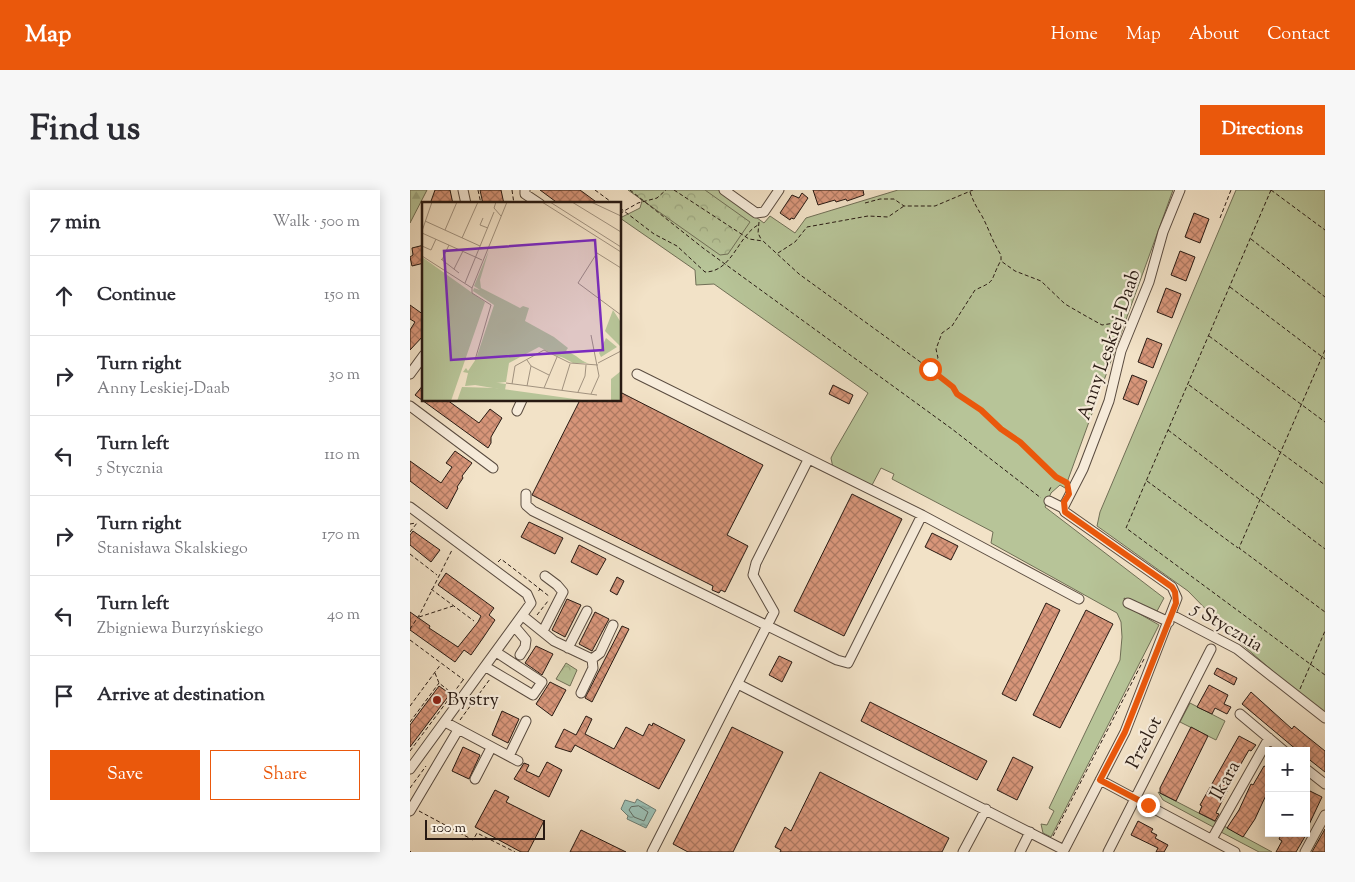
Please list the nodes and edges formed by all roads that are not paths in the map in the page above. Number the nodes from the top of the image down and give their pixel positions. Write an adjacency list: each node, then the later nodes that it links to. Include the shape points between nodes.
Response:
1 (525, 190): 5 (street, via 525,194)
2 (724, 190): 3 (street, via 756,213 764,212)
3 (779, 190)
4 (1180, 190): 17 (street, Anny Leskiej-Daab, via 1163,232 1149,282 1121,351 1109,402 1083,469)
5 (537, 202)
6 (422, 358): 7 (street)
7 (410, 374)
8 (637, 374): 12 (street)
9 (522, 401): 11 (street)
10 (410, 406): 13 (street)
11 (517, 411)
12 (808, 460): 18 (street); 26 (street, via 754,569 757,587 774,612)
13 (493, 468)
14 (526, 494): 26 (street, via 526,505 533,511)
15 (1046, 500): 17 (street, 5 Stycznia)
16 (410, 507): 23 (street, via 527,594 531,604)
17 (1063, 508): 24 (street, 5 Stycznia, via 1172,587 1177,598)
18 (922, 514): 20 (street); 26 (street, via 848,663)
19 (545, 576): 28 (street, via 563,592)
20 (1079, 599)
21 (1128, 603): 24 (street)
22 (587, 611): 29 (street)
23 (523, 616): 27 (street); 28 (street)
24 (1170, 619): 38 (street, 5 Stycznia, via 1237,649); 50 (street, via 1125,732)
25 (614, 625): 33 (street, via 600,652)
26 (767, 626): 35 (street)
27 (515, 627): 31 (street); 32 (street, via 526,640)
28 (543, 631): 29 (street)
29 (568, 648): 33 (street)
30 (1211, 649): 52 (street, Przelot)
31 (496, 652): 34 (street); 34 (street, via 542,682 533,695)
32 (520, 654)
33 (592, 659): 36 (street, via 594,668)
34 (486, 667): 40 (street)
35 (738, 684): 53 (street); 59 (street)
36 (581, 693)
37 (1240, 714): 42 (street)
38 (1325, 718)
39 (526, 721): 45 (street)
40 (445, 722): 41 (street); 47 (street)
41 (458, 727): 44 (street); 54 (street)
42 (1269, 738): 43 (street); 57 (street, Ikara)
43 (1279, 747)
44 (491, 748): 45 (street); 49 (street)
45 (509, 756): 46 (street)
46 (518, 761)
47 (410, 769)
48 (1310, 772): 51 (street)
49 (475, 779)
50 (1100, 780): 52 (street); 58 (street)
51 (1325, 784)
52 (1135, 798): 57 (street); 62 (street, Przelot)
53 (986, 809): 56 (street); 60 (street)
54 (411, 810)
55 (1325, 815): 64 (street)
56 (1030, 832): 58 (street); 61 (street)
57 (1212, 840): 63 (street)
58 (1064, 851)
59 (652, 852)
60 (963, 852)
61 (1020, 852)
62 (1108, 852)
63 (1235, 852)
64 (1305, 852)

